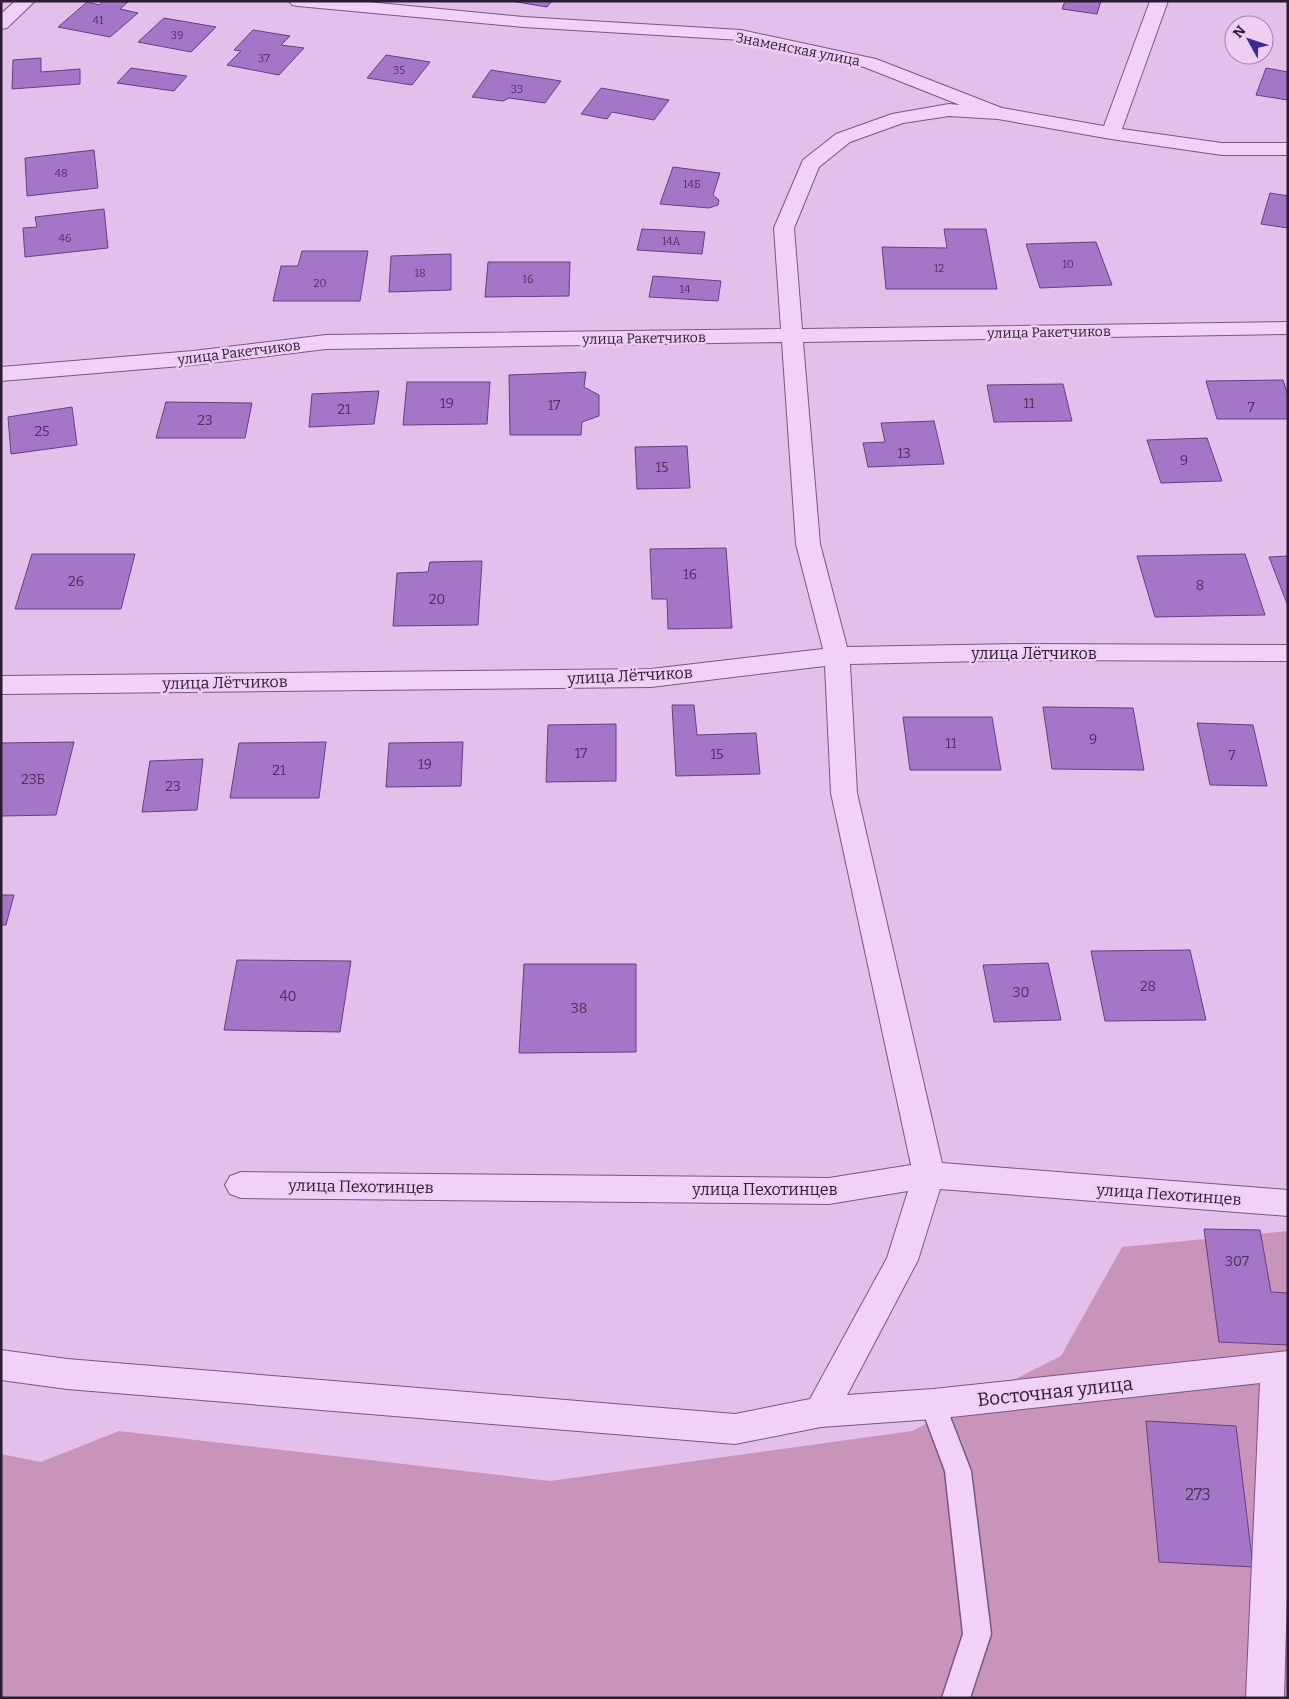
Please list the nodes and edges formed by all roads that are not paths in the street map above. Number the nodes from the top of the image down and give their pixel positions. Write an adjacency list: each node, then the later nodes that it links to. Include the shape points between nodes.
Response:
1 (26, 1): 4 (street)
2 (298, 1): 5 (street, Знаменская улица, via 523,22 741,35 870,63)
3 (1159, 1): 6 (street)
4 (1, 24)
5 (998, 113): 6 (street, Знаменская улица); 9 (street, via 949,110 899,118 843,138 810,164 784,228)
6 (1111, 133): 7 (street, Знаменская улица, via 1222,149)
7 (1288, 149)
8 (1288, 328): 9 (street, улица Ракетчиков)
9 (792, 336): 10 (street, улица Ракетчиков, via 326,342 193,358); 12 (street, via 808,544)
10 (1, 374)
11 (1288, 653): 12 (street, улица Лётчиков, via 1024,652)
12 (837, 656): 13 (street, улица Лётчиков, via 651,678); 14 (street, via 844,794)
13 (1, 685)
14 (929, 1175): 15 (street, улица Пехотинцев, via 829,1191); 16 (street, улица Пехотинцев); 20 (street, via 902,1260)
15 (241, 1185)
16 (1288, 1203)
17 (1, 1365): 20 (street, Восточная улица, via 67,1374 735,1429)
18 (1283, 1366): 19 (street, Восточная улица); 22 (street)
19 (933, 1404): 20 (street, Восточная улица); 21 (lane, via 958,1471 977,1634)
20 (821, 1412)
21 (956, 1698)
22 (1265, 1698)

